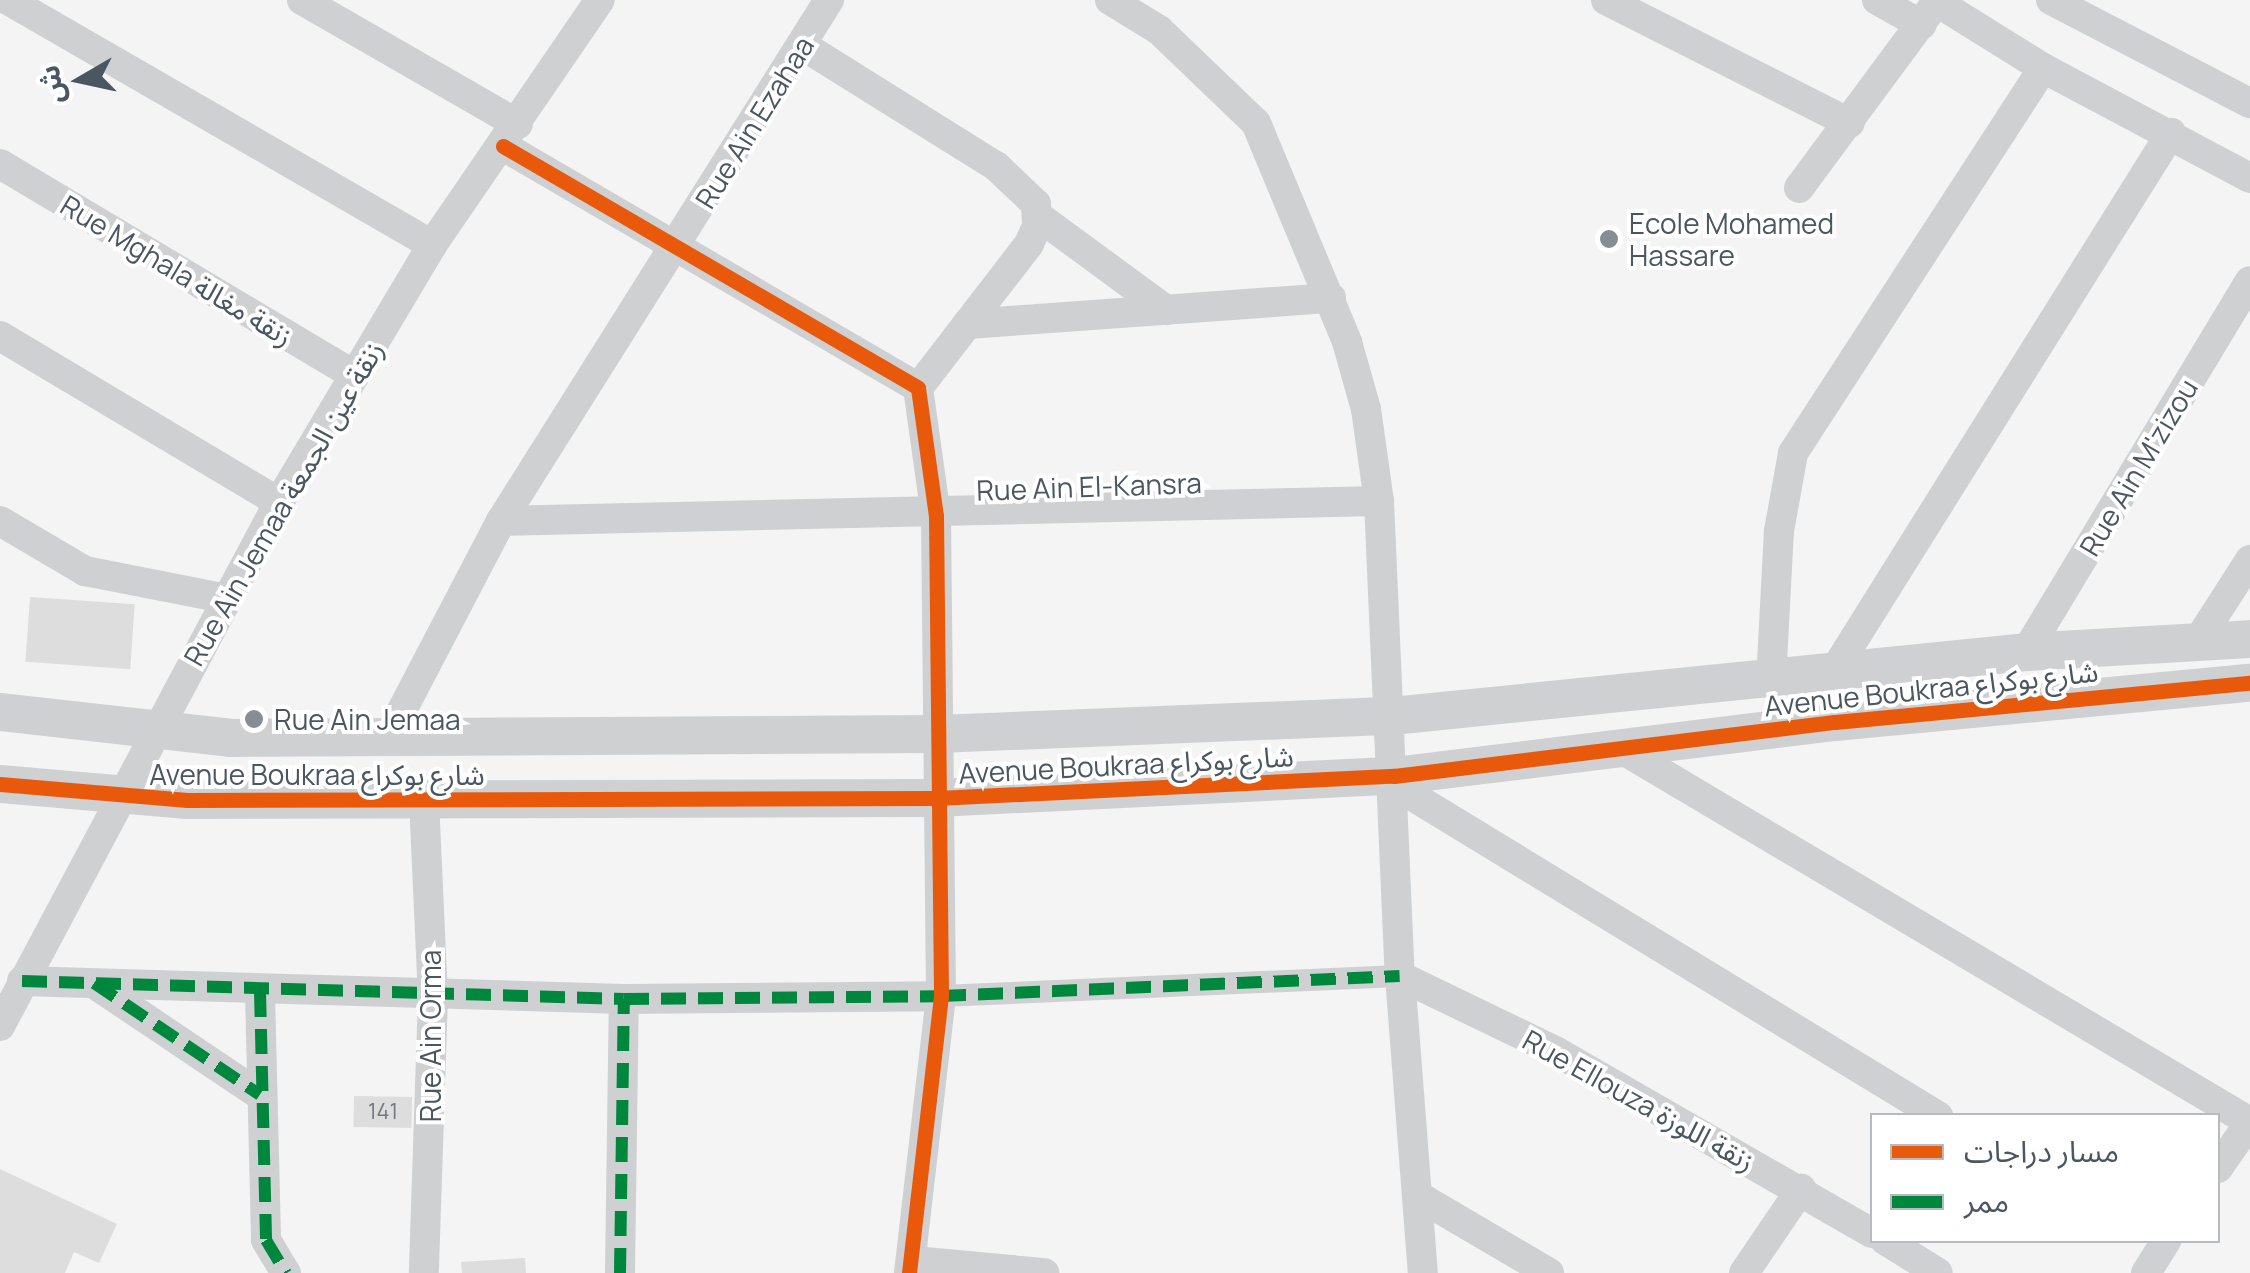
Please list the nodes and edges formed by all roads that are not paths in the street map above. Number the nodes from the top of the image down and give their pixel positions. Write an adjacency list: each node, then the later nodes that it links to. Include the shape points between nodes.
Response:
1 (8, 0): 21 (street)
2 (302, 0): 15 (street)
3 (600, 0): 15 (street, Rue Ain Jemaa زنقة عين الجمعة)
4 (829, 0): 10 (street, Rue Ain Ezahaa)
5 (1110, 0): 23 (street, via 1158,30 1256,123)
6 (1877, 0): 9 (street)
7 (2051, 0): 12 (street)
8 (1617, 3): 13 (street)
9 (1932, 9): 11 (street); 13 (street)
10 (802, 45): 19 (street, via 996,166 1031,196); 20 (street, Rue Ain Ezahaa)
11 (2044, 68): 14 (street); 40 (street, via 1793,453 1778,531)
12 (2250, 103)
13 (1850, 123): 18 (street)
14 (2170, 133): 17 (street); 39 (street)
15 (511, 135): 20 (street); 21 (street, Rue Ain Jemaa زنقة عين الجمعة)
16 (0, 164): 27 (street, Rue Mghala زنقة مغالة)
17 (2250, 178)
18 (1800, 188)
19 (1038, 216): 24 (street); 25 (street, via 1029,244)
20 (679, 244): 28 (street); 32 (street, Rue Ain Ezahaa)
21 (432, 245): 27 (street, Rue Ain Jemaa زنقة عين الجمعة)
22 (2250, 282): 38 (street, Rue Ain M'zizou)
23 (1330, 298): 24 (street); 29 (street, via 1366,410)
24 (1166, 310): 25 (street)
25 (967, 324): 28 (street)
26 (0, 336): 30 (street)
27 (355, 376): 30 (street, Rue Ain Jemaa زنقة عين الجمعة)
28 (918, 388): 31 (street)
29 (1379, 501): 31 (street, Rue Ain El-Kansra); 43 (street)
30 (278, 502): 35 (street, Rue Ain Jemaa زنقة عين الجمعة)
31 (936, 516): 32 (street, Rue Ain El-Kansra); 45 (street)
32 (501, 520): 46 (street, Rue Ain Ezahaa)
33 (0, 521): 35 (street, via 86,571)
34 (2250, 560): 37 (street)
35 (223, 598): 44 (street, Rue Ain Jemaa زنقة عين الجمعة)
36 (2250, 639): 37 (street, Avenue Boukraa شارع بوكراع)
37 (2196, 644): 38 (street, Avenue Boukraa شارع بوكراع)
38 (2026, 652): 39 (street, Avenue Boukraa شارع بوكراع)
39 (1831, 676): 40 (street, Avenue Boukraa شارع بوكراع)
40 (1771, 682): 43 (street, Avenue Boukraa شارع بوكراع)
41 (2250, 683): 47 (street, Avenue Boukraa شارع بوكراع)
42 (0, 712): 44 (street, Avenue Boukraa شارع بوكراع)
43 (1392, 716): 45 (street, Avenue Boukraa شارع بوكراع); 48 (street)
44 (153, 734): 46 (street, Avenue Boukraa شارع بوكراع); 50 (street, Rue Ain Jemaa زنقة عين الجمعة)
45 (938, 734): 46 (street, Avenue Boukraa شارع بوكراع); 51 (street)
46 (386, 739)
47 (1618, 747): 48 (street, Avenue Boukraa شارع بوكراع); 63 (street)
48 (1395, 781): 51 (street, Avenue Boukraa شارع بوكراع); 53 (street); 62 (street)
49 (0, 784): 50 (street, Avenue Boukraa شارع بوكراع)
50 (121, 798): 52 (street, Avenue Boukraa شارع بوكراع); 54 (street, Rue Ain Jemaa زنقة عين الجمعة)
51 (936, 798): 52 (street, Avenue Boukraa شارع بوكراع); 58 (street)
52 (424, 800): 57 (street, Rue Ain Orma)
53 (1400, 976): 58 (street); 65 (street, Rue Ellouza زنقة اللوزة, via 1557,1052); 66 (street)
54 (22, 981): 55 (street); 60 (street, Rue Ain Jemaa زنقة عين الجمعة)
55 (94, 982): 56 (street); 61 (street)
56 (260, 992): 57 (street); 61 (street)
57 (432, 996): 59 (street); 71 (street, Rue Ain Orma)
58 (942, 996): 59 (street); 69 (street)
59 (624, 999): 72 (street)
60 (0, 1026)
61 (260, 1095): 70 (street, via 266,1240)
62 (1933, 1113)
63 (2250, 1122): 64 (street)
64 (2220, 1165)
65 (1801, 1189): 67 (street, Rue Ellouza زنقة اللوزة); 76 (street)
66 (1418, 1196): 74 (street); 75 (street)
67 (1870, 1231)
68 (1891, 1243): 77 (street)
69 (911, 1267): 73 (street)
70 (286, 1273)
71 (424, 1273)
72 (620, 1273)
73 (1044, 1273)
74 (1424, 1273)
75 (1549, 1273)
76 (1744, 1273)
77 (1938, 1273)

